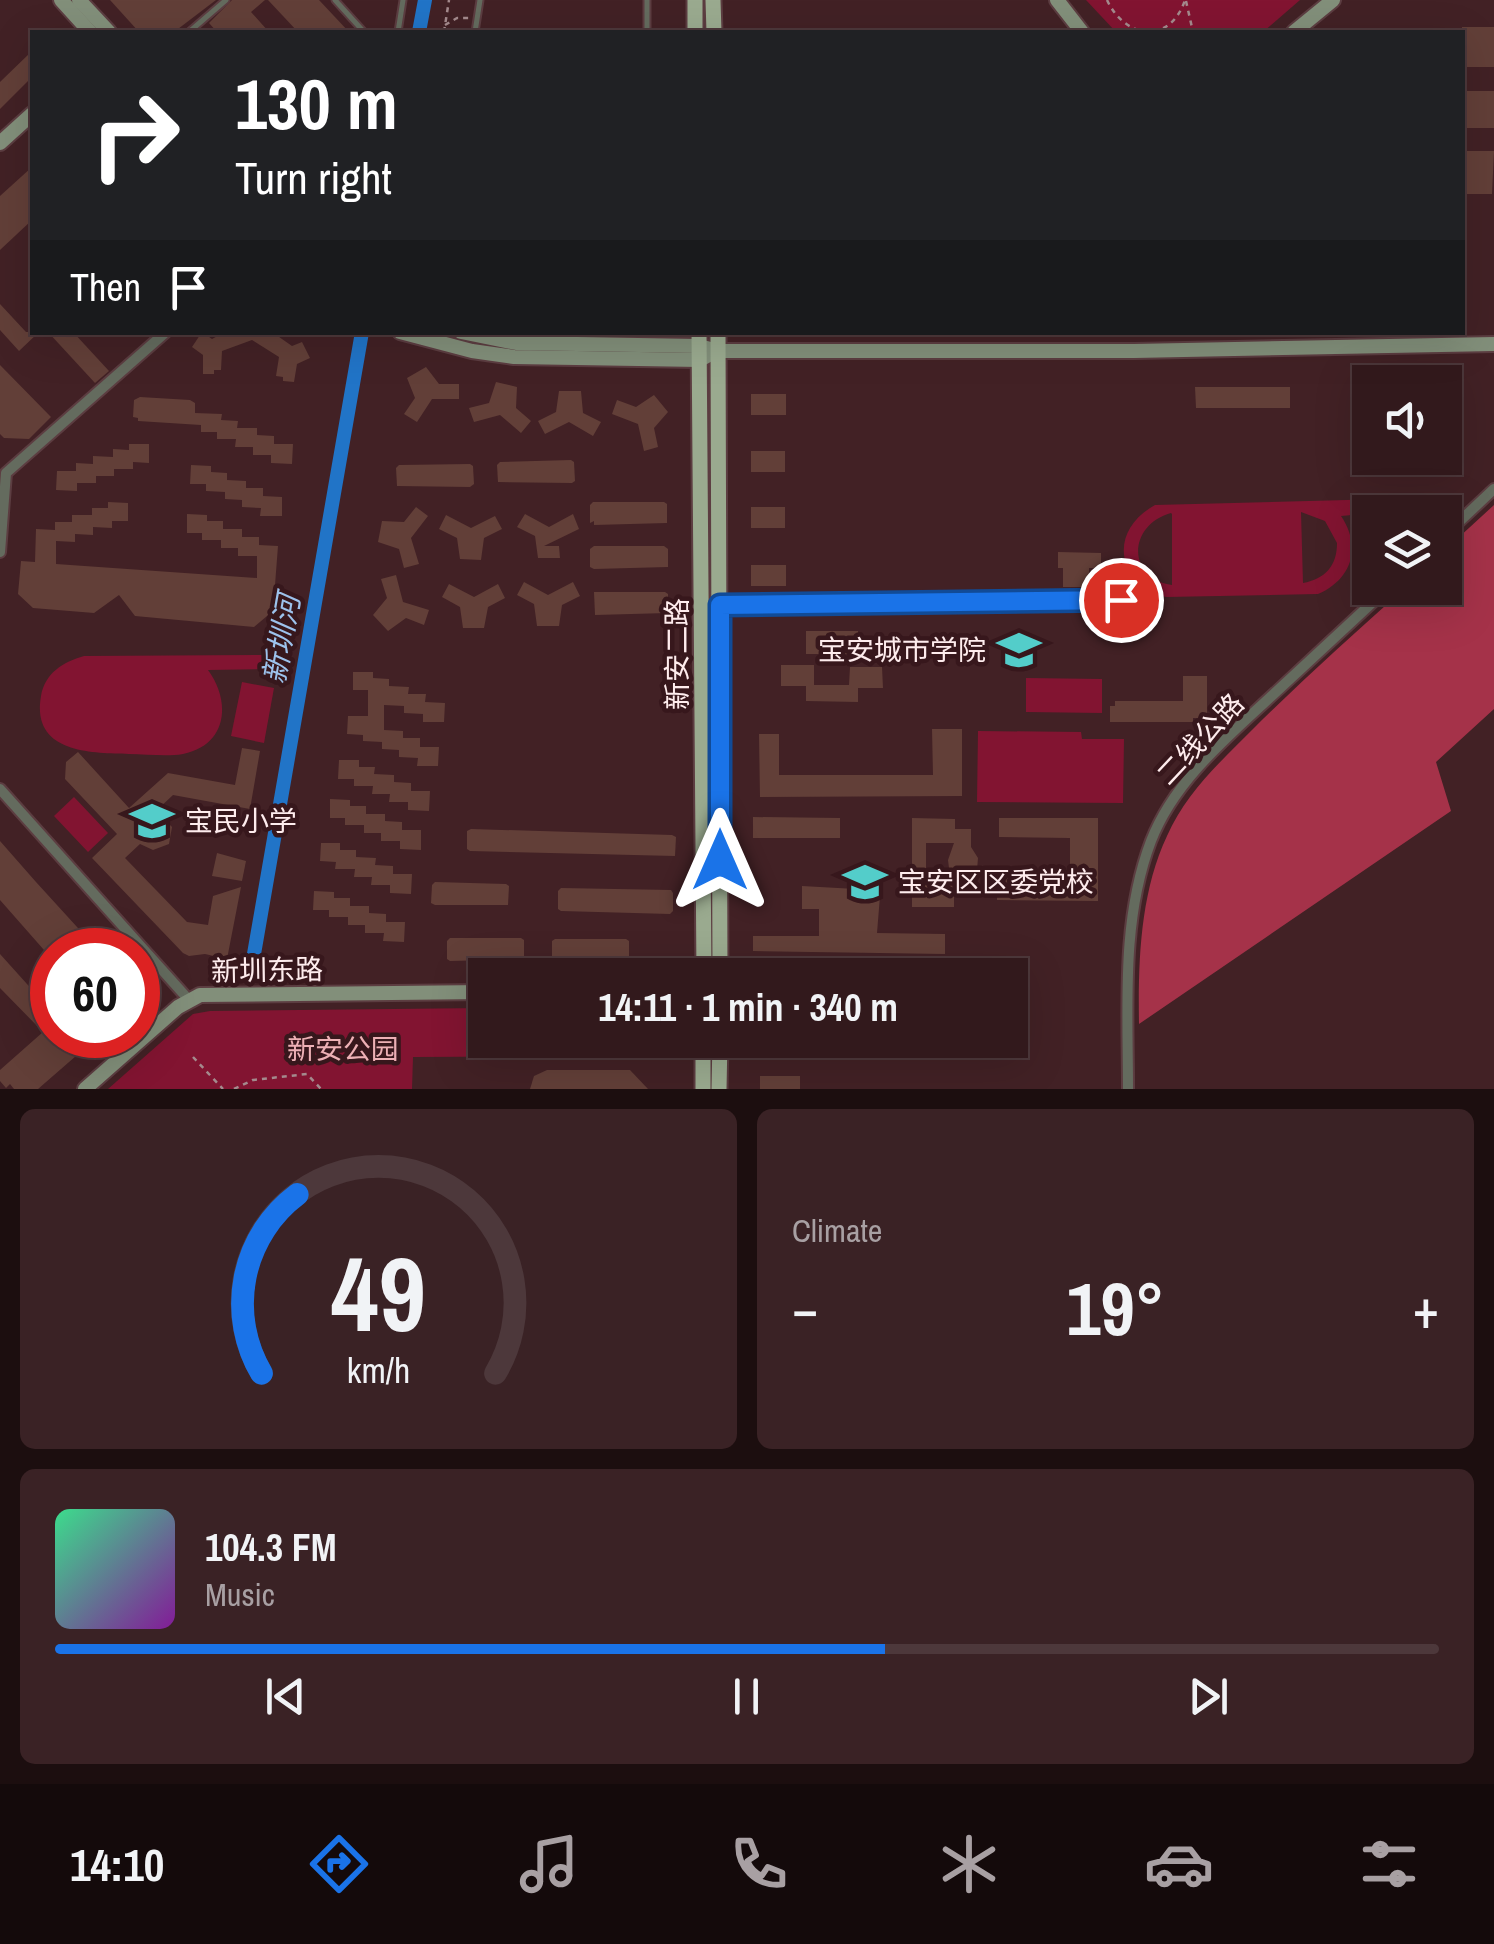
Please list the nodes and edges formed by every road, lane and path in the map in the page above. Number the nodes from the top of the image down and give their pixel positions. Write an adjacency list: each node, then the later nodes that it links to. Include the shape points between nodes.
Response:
1 (61, 0): 17 (main road)
2 (80, 0): 18 (main road)
3 (226, 0): 19 (lane)
4 (335, 0): 20 (lane)
5 (403, 0): 21 (lane)
6 (449, 0): 16 (path)
7 (480, 0): 15 (lane)
8 (648, 0): 24 (lane)
9 (695, 0): 25 (main road)
10 (713, 0): 26 (main road)
11 (1057, 0): 27 (main road)
12 (1106, 0): 28 (path, via 1115,16)
13 (1185, 0): 29 (path, via 1180,16); 30 (path)
14 (1334, 0): 31 (main road)
15 (477, 18): 16 (path); 23 (lane)
16 (445, 26): 22 (path)
17 (88, 30)
18 (106, 30)
19 (191, 30)
20 (362, 30)
21 (398, 30)
22 (444, 30)
23 (475, 30)
24 (647, 30)
25 (696, 30)
26 (714, 30)
27 (1080, 30)
28 (1141, 30)
29 (1158, 30)
30 (1192, 30)
31 (1296, 30)
32 (30, 116): 33 (main road)
33 (0, 143)
34 (162, 335): 43 (street)
35 (411, 335): 40 (main road, via 514,357)
36 (476, 335): 40 (main road, via 516,343)
37 (718, 335): 42 (main road, 新安二路)
38 (1195, 335): 41 (main road)
39 (1494, 344): 41 (main road)
40 (699, 346): 42 (main road); 51 (main road, 新安二路)
41 (1195, 350): 42 (main road)
42 (718, 351): 48 (main road, 新安二路)
43 (3, 470): 46 (street)
44 (1494, 489): 45 (street)
45 (1462, 519)
46 (0, 552)
47 (1121, 600): 48 (lane)
48 (720, 605): 52 (main road, 新安二路)
49 (1370, 605): 64 (street, 二线公路, via 1210,755 1160,822 1130,934)
50 (0, 789): 54 (street)
51 (704, 958)
52 (720, 958)
53 (468, 992): 54 (main road, 新圳东路, via 216,994)
54 (188, 1000): 58 (main road, 新圳东路)
55 (193, 1057): 59 (path)
56 (704, 1058): 62 (main road)
57 (720, 1058): 63 (main road)
58 (84, 1089)
59 (223, 1089)
60 (234, 1089): 61 (path, via 307,1074)
61 (321, 1089)
62 (703, 1089)
63 (719, 1089)
64 (1128, 1089)

